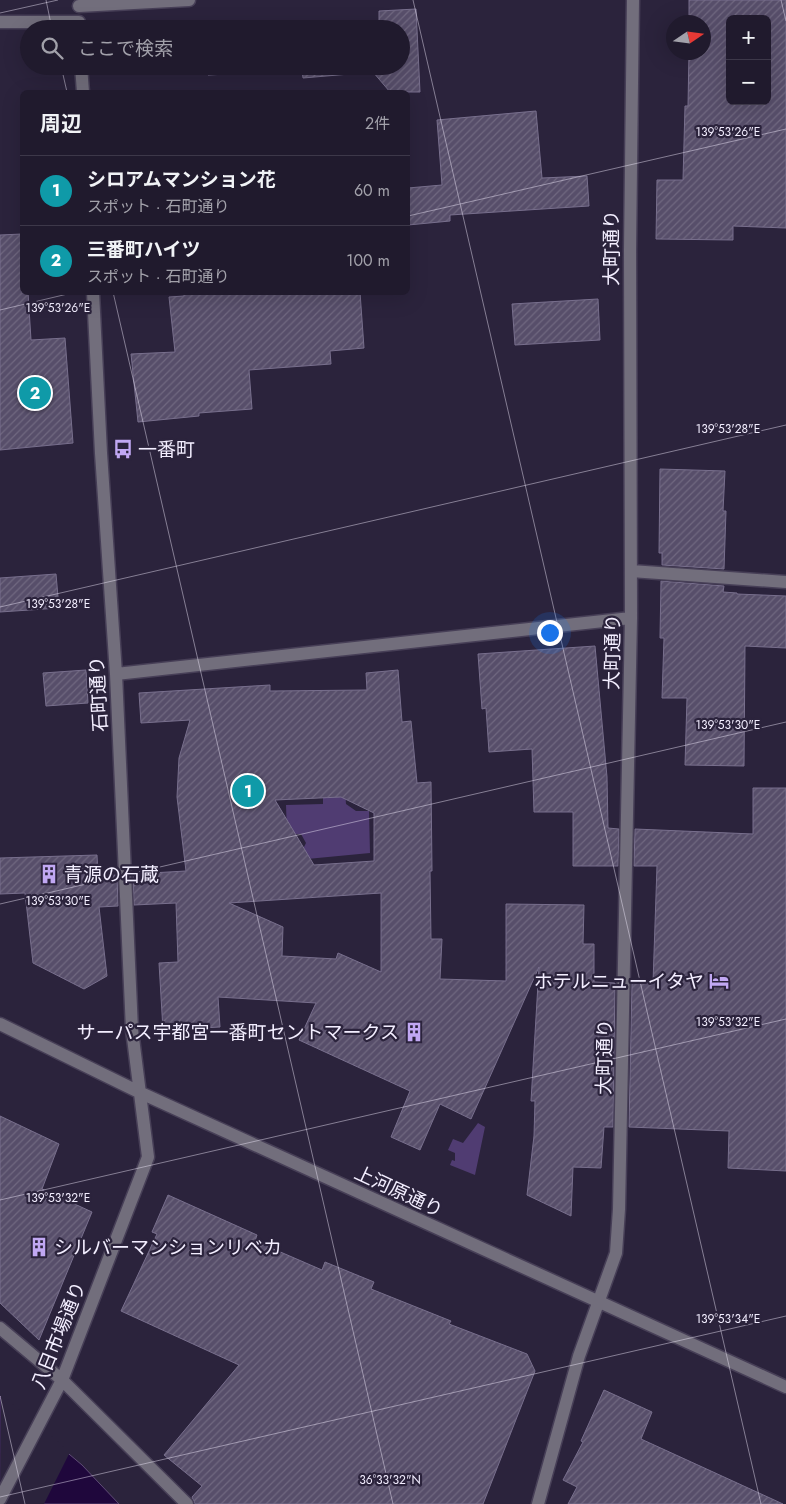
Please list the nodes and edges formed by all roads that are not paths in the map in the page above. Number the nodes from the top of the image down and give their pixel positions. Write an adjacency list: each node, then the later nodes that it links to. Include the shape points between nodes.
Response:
1 (189, 0): 3 (street)
2 (632, 0): 10 (street, 大町通り)
3 (79, 3): 4 (street)
4 (79, 20)
5 (0, 22): 6 (street)
6 (20, 23)
7 (82, 75): 8 (street)
8 (83, 90)
9 (93, 295): 13 (street, 石町通り)
10 (631, 571): 11 (street); 12 (street, 大町通り)
11 (786, 582)
12 (631, 618): 13 (street); 16 (street, 大町通り, via 620,1210 616,1253)
13 (116, 674): 15 (street, 石町通り, via 132,1030)
14 (0, 1024): 15 (street, 上河原通り)
15 (141, 1093): 16 (street, 上河原通り); 18 (street, 八日市場通り, via 148,1157)
16 (598, 1302): 19 (street, 上河原通り); 22 (street, 大町通り, via 579,1356)
17 (0, 1328): 18 (street)
18 (59, 1385): 20 (street, 八日市場通り); 21 (street)
19 (786, 1386)
20 (0, 1499)
21 (187, 1504)
22 (538, 1504)

